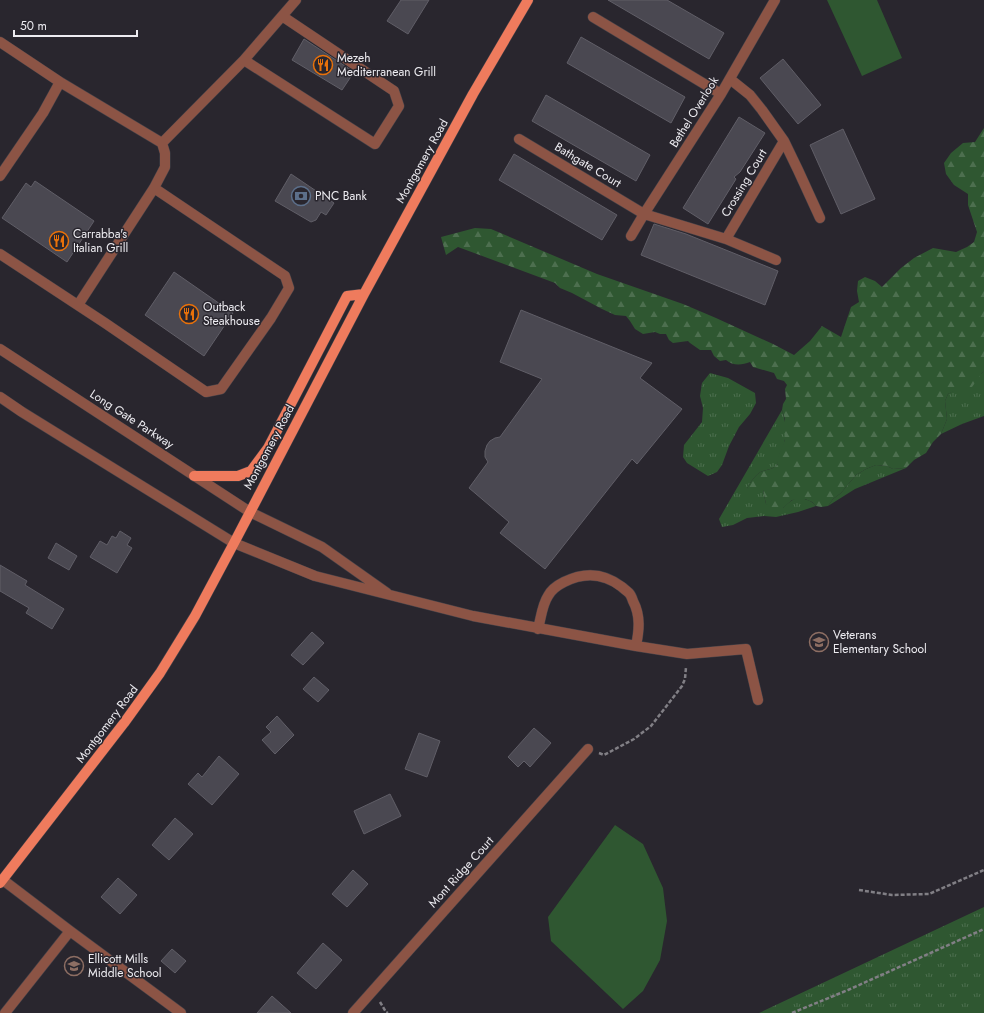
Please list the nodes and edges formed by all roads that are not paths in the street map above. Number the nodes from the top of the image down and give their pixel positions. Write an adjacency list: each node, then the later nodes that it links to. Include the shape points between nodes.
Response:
1 (296, 0): 4 (street)
2 (528, 0): 22 (main road, Montgomery Road, via 473,94)
3 (775, 0): 8 (street, Bethel Overlook)
4 (282, 16): 7 (street); 7 (street, via 394,91 399,106 374,144)
5 (593, 17): 10 (street)
6 (0, 42): 9 (street)
7 (244, 60): 13 (street)
8 (730, 79): 10 (street, Bethel Overlook); 12 (street, Crossing Court, via 750,96)
9 (60, 82): 13 (street); 14 (street, via 43,113)
10 (721, 94): 16 (street, Bethel Overlook)
11 (519, 139): 16 (street, Bathgate Court)
12 (784, 142): 17 (street, Crossing Court); 19 (street, Crossing Court)
13 (162, 143): 15 (street, via 165,167)
14 (0, 176)
15 (154, 188): 23 (street); 23 (street, via 285,276 289,288 271,318 221,389 206,392)
16 (644, 214): 18 (street, Bethel Overlook); 19 (street)
17 (820, 218)
18 (631, 236)
19 (726, 239): 21 (street)
20 (0, 254): 23 (street)
21 (776, 260)
22 (364, 294): 26 (main road, via 347,296 268,448 251,470 238,476); 27 (main road, Montgomery Road)
23 (78, 306)
24 (0, 349): 26 (street, Long Gate Parkway)
25 (0, 397): 28 (street)
26 (194, 476): 27 (street, Long Gate Parkway)
27 (250, 512): 28 (main road, Montgomery Road); 29 (street, Long Gate Parkway, via 322,547)
28 (234, 543): 29 (street, via 315,576); 34 (main road, Montgomery Road, via 195,616 160,673)
29 (392, 596): 30 (street)
30 (538, 629): 31 (street); 31 (street, via 546,599 558,585 587,575 602,577 630,594 636,606 639,629)
31 (636, 646): 32 (street, via 687,654 746,650)
32 (758, 700)
33 (588, 749): 38 (street, Mont Ridge Court)
34 (1, 881): 35 (street)
35 (70, 931): 36 (street); 37 (street)
36 (5, 1013)
37 (181, 1013)
38 (353, 1013)

